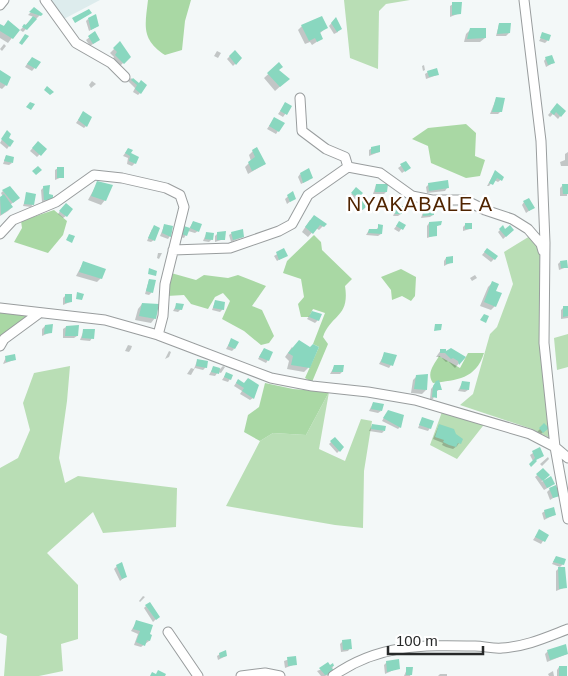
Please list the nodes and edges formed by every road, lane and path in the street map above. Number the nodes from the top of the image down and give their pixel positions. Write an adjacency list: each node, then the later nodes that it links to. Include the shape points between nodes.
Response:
1 (4, 0): 4 (street)
2 (45, 0): 5 (street, via 76,43 111,63)
3 (524, 0): 10 (street, via 541,141)
4 (0, 5)
5 (125, 77)
6 (300, 98): 7 (street, via 303,132 326,149 345,157)
7 (348, 167): 9 (street, via 308,195 292,224 279,231 230,248); 10 (street, via 380,173 412,196 465,200 512,219 528,229 541,244)
8 (0, 234): 9 (street, via 13,220 56,202 91,176 122,178 166,188 180,195 184,207)
9 (174, 250): 13 (street, via 164,284 163,316)
10 (545, 260): 15 (street, via 544,343)
11 (0, 308): 12 (street)
12 (38, 314): 13 (street, via 76,315); 14 (street, via 4,339)
13 (158, 335): 15 (street, via 271,378 415,400 530,434)
14 (0, 346)
15 (555, 447): 16 (street); 17 (street)
16 (568, 458)
17 (568, 519)
18 (568, 629): 23 (street, via 526,644 501,648 407,646 352,662)
19 (168, 632): 20 (street)
20 (198, 676)
21 (241, 676): 22 (street, via 264,673)
22 (280, 676)
23 (333, 676)

